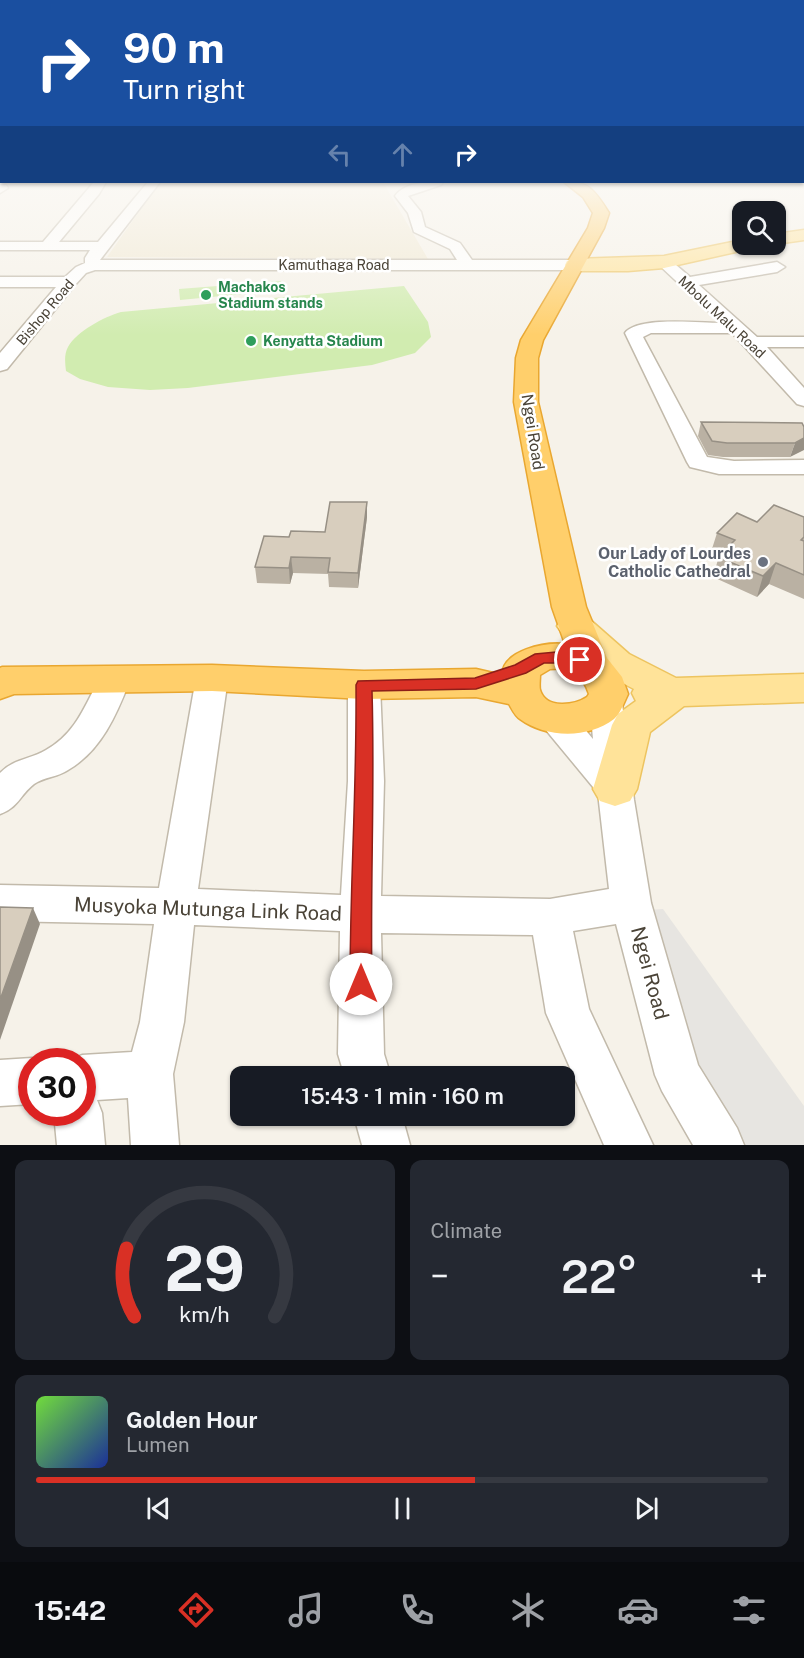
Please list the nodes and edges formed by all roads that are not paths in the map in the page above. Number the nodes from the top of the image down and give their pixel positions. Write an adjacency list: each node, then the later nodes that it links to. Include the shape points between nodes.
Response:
1 (62, 228): 7 (street)
2 (115, 228): 9 (street)
3 (419, 228): 13 (street, via 454,246)
4 (596, 228): 14 (highway, Ngei Road)
5 (804, 235): 6 (main road)
6 (786, 238)
7 (48, 245): 8 (street); 9 (street)
8 (0, 246)
9 (100, 246): 12 (street, via 92,258)
10 (732, 248): 11 (main road)
11 (664, 262): 14 (main road); 18 (street, Mbolu Malu Road)
12 (93, 265): 13 (street, Kamuthaga Road); 17 (street, Bishop Road)
13 (467, 265): 14 (street, Kamuthaga Road)
14 (574, 265): 24 (highway, Ngei Road, via 532,340 526,379 526,402)
15 (777, 267): 18 (street)
16 (0, 282): 17 (street)
17 (69, 282): 21 (street, Bishop Road)
18 (685, 283): 19 (street, Mbolu Malu Road)
19 (745, 335): 20 (street); 22 (street, Mbolu Malu Road); 23 (street, via 649,328 634,333 698,462)
20 (804, 342)
21 (0, 365)
22 (804, 400)
23 (804, 467)
24 (572, 617): 25 (highway); 30 (highway, Ngei Road); 32 (main road, via 616,663)
25 (523, 675): 29 (highway, via 476,683); 30 (highway, via 541,658 567,656); 33 (highway, via 527,703)
26 (212, 678): 27 (highway); 29 (highway); 38 (street)
27 (114, 680): 28 (highway); 35 (street, via 97,718 78,743 55,761 29,770)
28 (1, 682)
29 (364, 685): 39 (street, via 366,781)
30 (601, 687): 32 (main road); 33 (highway, via 594,715 583,719); 34 (street, Ngei Road)
31 (804, 688): 32 (main road)
32 (674, 694): 34 (main road, via 632,725)
33 (552, 718): 34 (street, via 577,741)
34 (615, 789): 37 (street, Ngei Road)
35 (0, 799)
36 (0, 903): 38 (street, Musyoka Mutunga Link Road)
37 (631, 903): 40 (street, Musyoka Mutunga Link Road); 52 (street, Ngei Road, via 678,1075)
38 (176, 906): 39 (street, Musyoka Mutunga Link Road); 42 (street, via 162,1022)
39 (360, 914): 40 (street, Musyoka Mutunga Link Road); 41 (street, via 361,1054)
40 (550, 917): 51 (street, via 568,1013)
41 (365, 1066)
42 (150, 1074): 43 (street); 49 (street)
43 (96, 1077)
44 (18, 1082): 45 (street)
45 (0, 1083)
46 (79, 1126): 48 (street)
47 (381, 1126): 50 (street)
48 (81, 1145)
49 (155, 1145)
50 (386, 1145)
51 (629, 1145)
52 (720, 1145)

